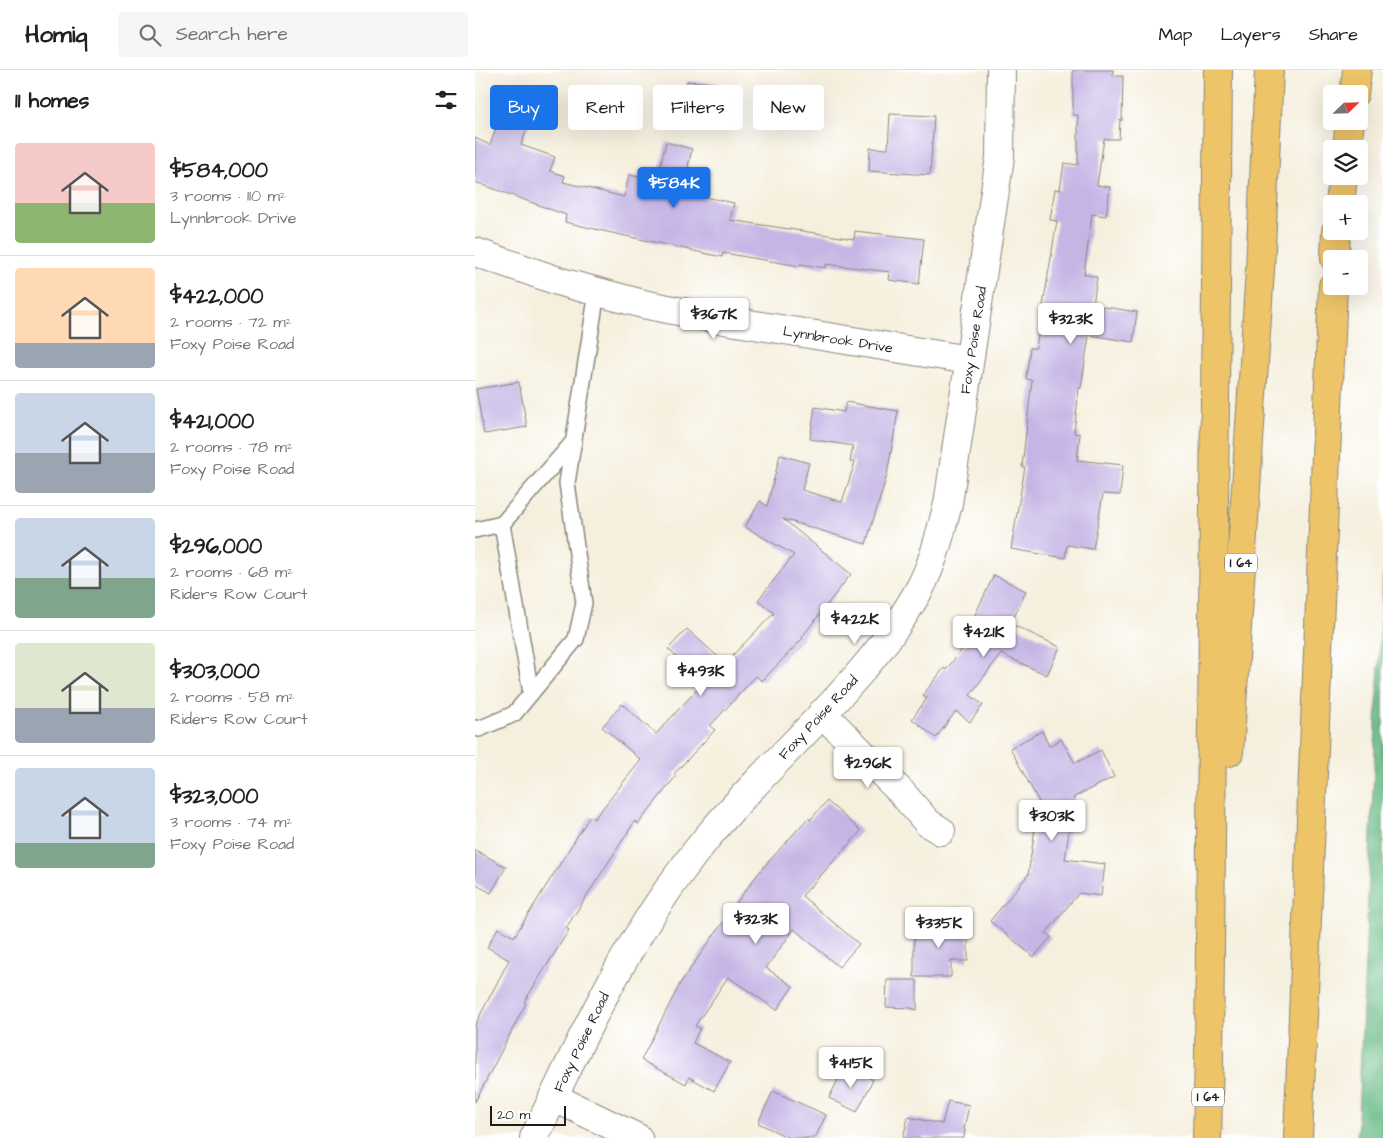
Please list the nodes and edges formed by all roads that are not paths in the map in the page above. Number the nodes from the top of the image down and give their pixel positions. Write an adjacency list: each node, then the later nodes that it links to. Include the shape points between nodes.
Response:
1 (1001, 70): 11 (street, Foxy Poise Road, via 1000,157)
2 (1218, 70): 19 (highway)
3 (1269, 70): 19 (highway, I 64, via 1260,270)
4 (1341, 70): 6 (highway)
5 (1357, 70): 7 (highway)
6 (1340, 85)
7 (1355, 85)
8 (475, 252): 9 (street, Lynnbrook Drive)
9 (597, 292): 11 (street, Lynnbrook Drive, via 718,319); 12 (lane)
10 (1333, 295): 24 (highway)
11 (969, 360): 16 (street, Foxy Poise Road, via 947,504 931,561 920,587 886,642)
12 (574, 441): 13 (lane); 15 (lane, via 567,483 584,603 576,639)
13 (502, 524): 14 (lane); 15 (lane)
14 (475, 530)
15 (531, 692): 17 (lane, via 514,714)
16 (822, 713): 18 (street, via 928,823); 20 (street, Foxy Poise Road, via 739,800 658,902 612,978)
17 (475, 728)
18 (941, 831)
19 (1209, 1057): 23 (highway, I 64)
20 (553, 1097): 21 (street, Foxy Poise Road); 22 (street)
21 (534, 1138)
22 (639, 1138)
23 (1207, 1138)
24 (1298, 1138)

